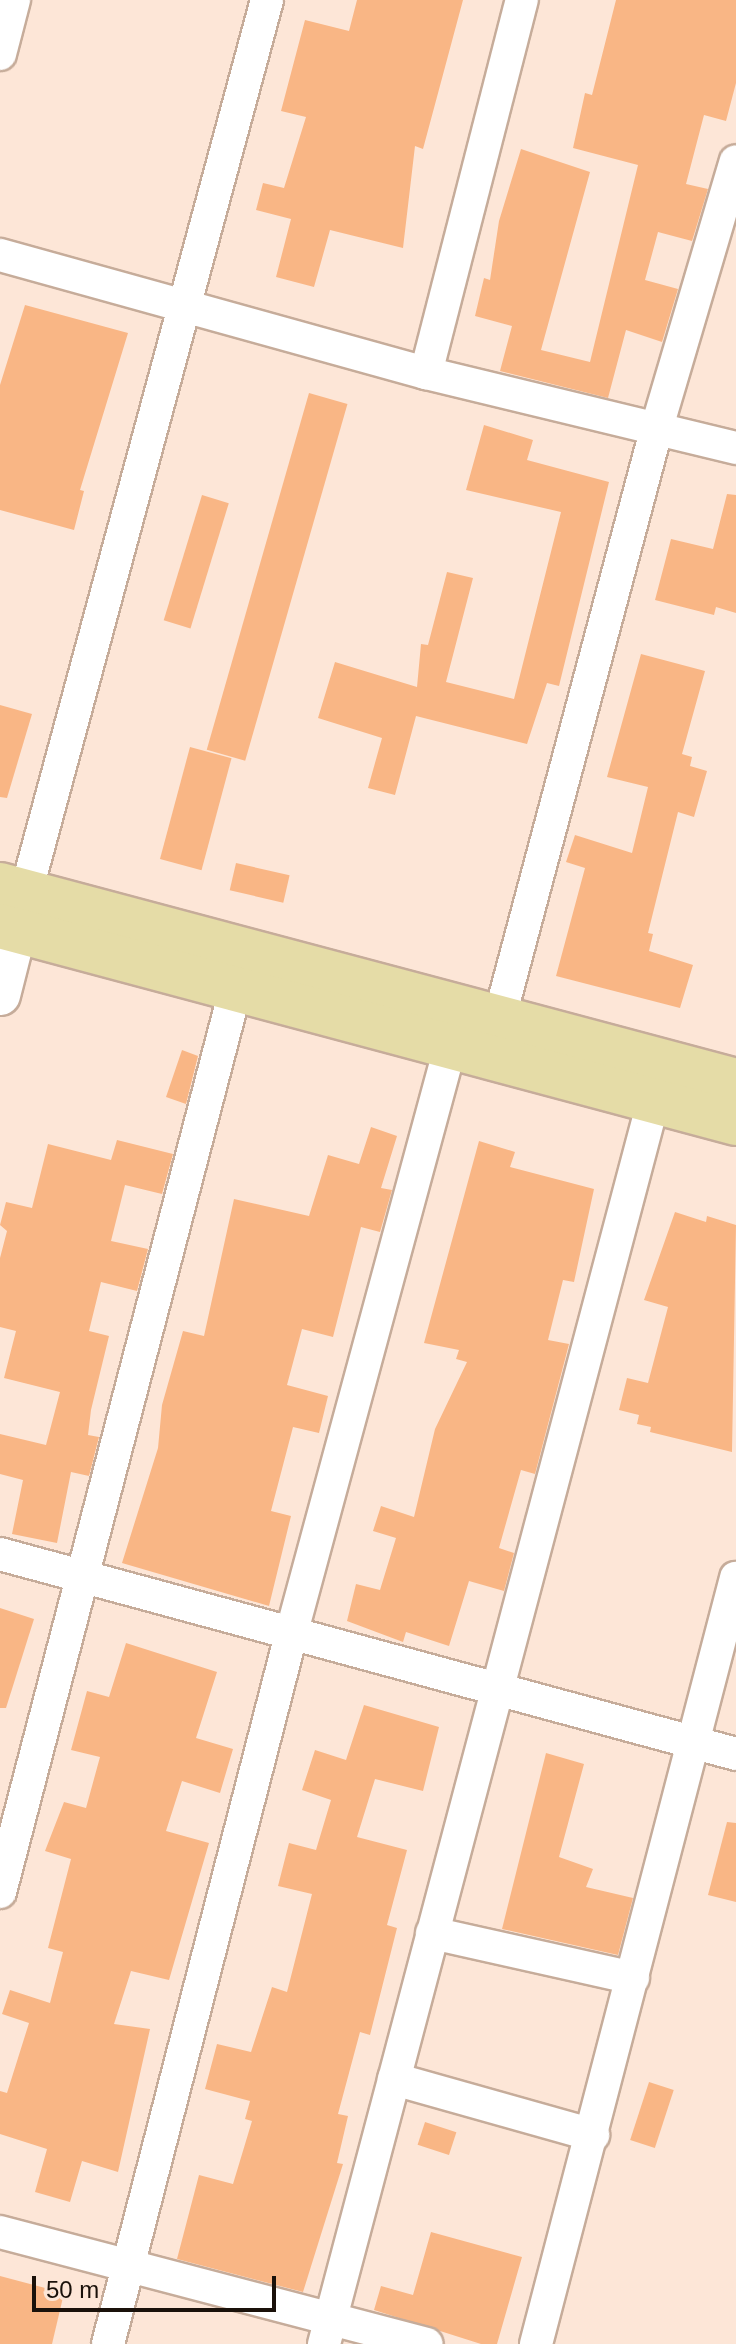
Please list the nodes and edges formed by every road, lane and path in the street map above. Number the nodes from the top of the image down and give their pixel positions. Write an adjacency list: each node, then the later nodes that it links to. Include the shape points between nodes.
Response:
1 (14, 0): 4 (street)
2 (267, 0): 7 (street)
3 (522, 0): 8 (street)
4 (0, 54)
5 (736, 161): 9 (street)
6 (0, 255): 7 (street)
7 (186, 306): 8 (street); 11 (street)
8 (426, 373): 9 (street)
9 (657, 427): 10 (street); 14 (street)
10 (736, 448)
11 (11, 908): 12 (main road); 13 (street); 14 (main road)
12 (236, 987): 15 (main road); 20 (street)
13 (0, 995)
14 (500, 1016): 16 (main road)
15 (450, 1048): 17 (main road); 22 (street)
16 (736, 1081)
17 (653, 1102): 18 (main road); 23 (street)
18 (736, 1123)
19 (0, 1554): 20 (street)
20 (80, 1578): 22 (street); 26 (street)
21 (736, 1578): 24 (street)
22 (292, 1631): 23 (street); 32 (street)
23 (495, 1691): 24 (street); 27 (street)
24 (695, 1743): 25 (street); 28 (street)
25 (736, 1754)
26 (0, 1892)
27 (432, 1933): 28 (street); 29 (street)
28 (633, 1978): 30 (street)
29 (394, 2079): 30 (street); 33 (street)
30 (593, 2135): 36 (street)
31 (0, 2232): 32 (street)
32 (128, 2265): 33 (street); 34 (street)
33 (327, 2331): 35 (street)
34 (108, 2344)
35 (427, 2344)
36 (536, 2344)

